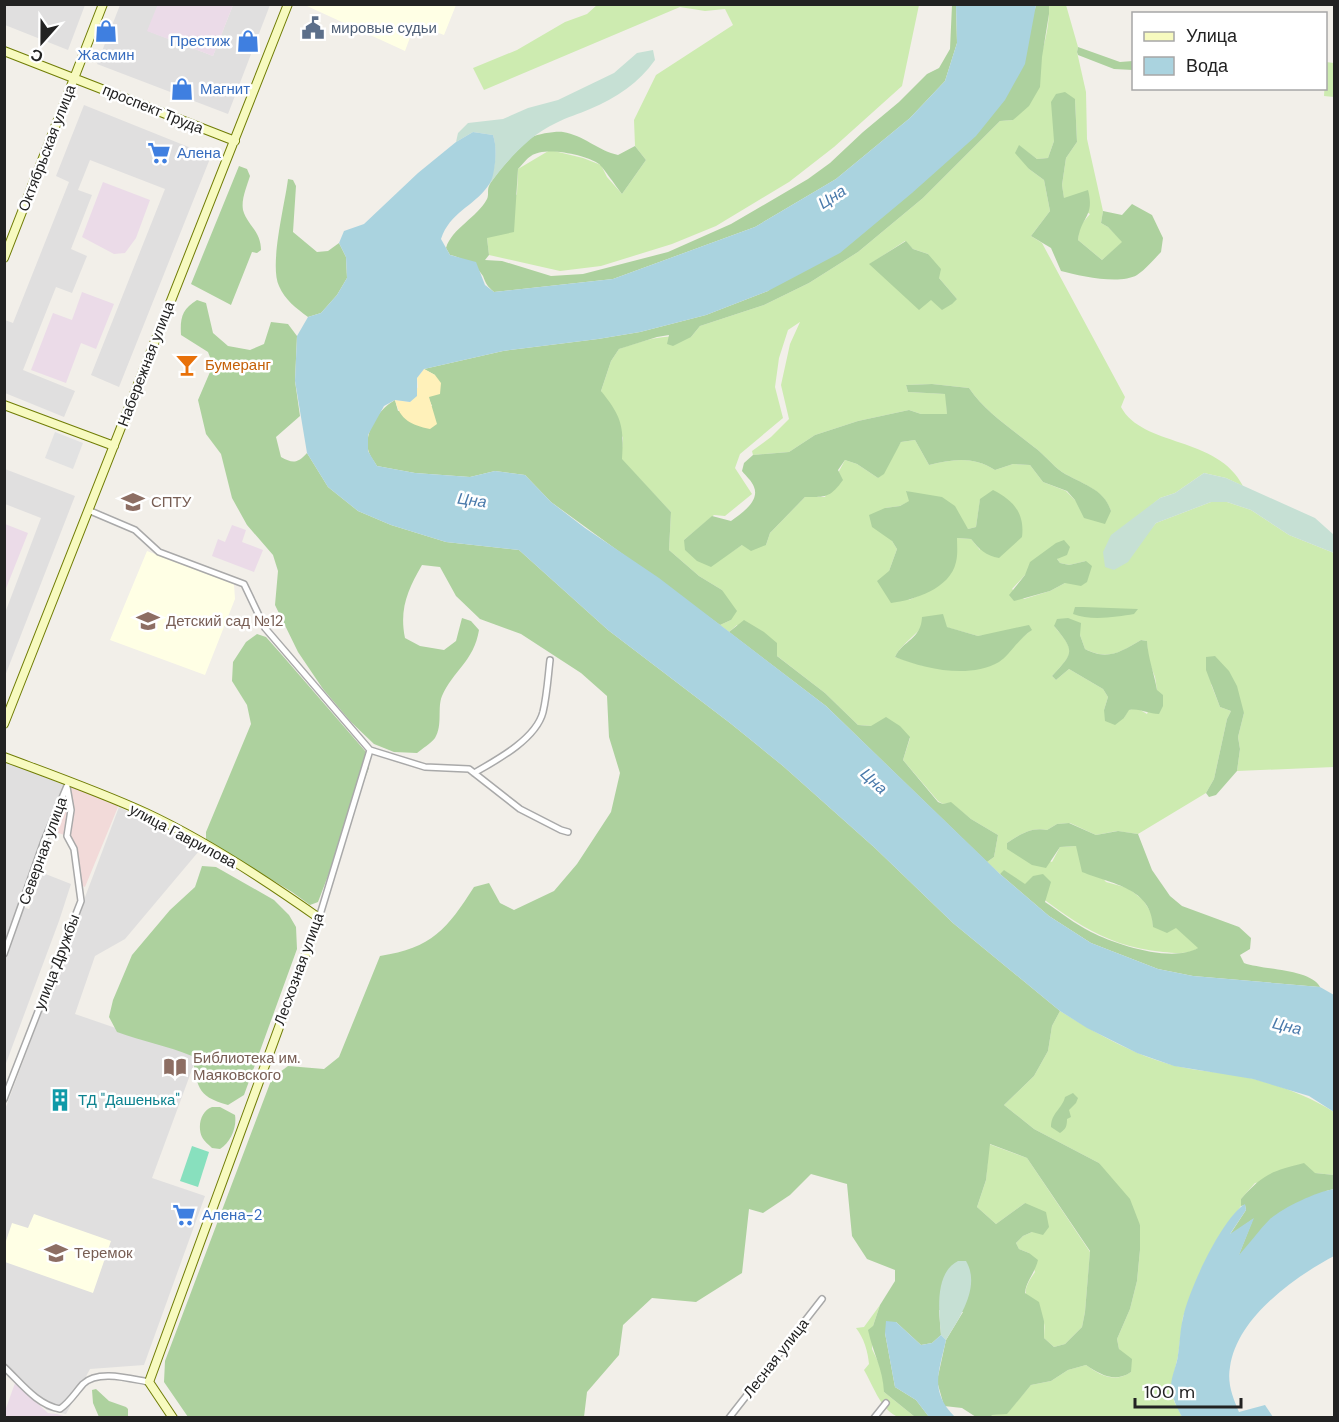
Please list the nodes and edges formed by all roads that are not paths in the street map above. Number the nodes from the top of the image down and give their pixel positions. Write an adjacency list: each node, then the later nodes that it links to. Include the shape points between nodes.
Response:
1 (103, 4): 4 (street, Октябрьская улица)
2 (288, 4): 5 (street, Набережная улица)
3 (4, 51): 4 (street, проспект Труда)
4 (75, 78): 5 (street, проспект Труда); 6 (street, Октябрьская улица)
5 (235, 141): 8 (street, Набережная улица)
6 (4, 258)
7 (4, 405): 8 (street)
8 (114, 446): 9 (street, Набережная улица)
9 (88, 510): 11 (street, Набережная улица); 12 (street, via 135,530 159,552 244,584 265,628)
10 (550, 660): 14 (street, via 543,714 534,729 499,759)
11 (4, 724)
12 (370, 750): 14 (street, via 425,767 469,769); 17 (street, Лесхозная улица)
13 (4, 757): 15 (street, улица Гаврилова)
14 (474, 773): 16 (street, via 520,809)
15 (68, 784): 17 (street, улица Гаврилова, via 187,834); 18 (street, Северная улица); 19 (street, улица Дружбы, via 71,810 67,836 74,849 81,901)
16 (568, 832)
17 (319, 918): 22 (street, Лесхозная улица)
18 (4, 954)
19 (4, 1099)
20 (822, 1299): 25 (street, Лесная улица)
21 (4, 1366): 22 (street, via 50,1407 60,1408 69,1402 84,1382 92,1378)
22 (149, 1382): 24 (street)
23 (886, 1403): 26 (street)
24 (173, 1418)
25 (729, 1418)
26 (874, 1418)

